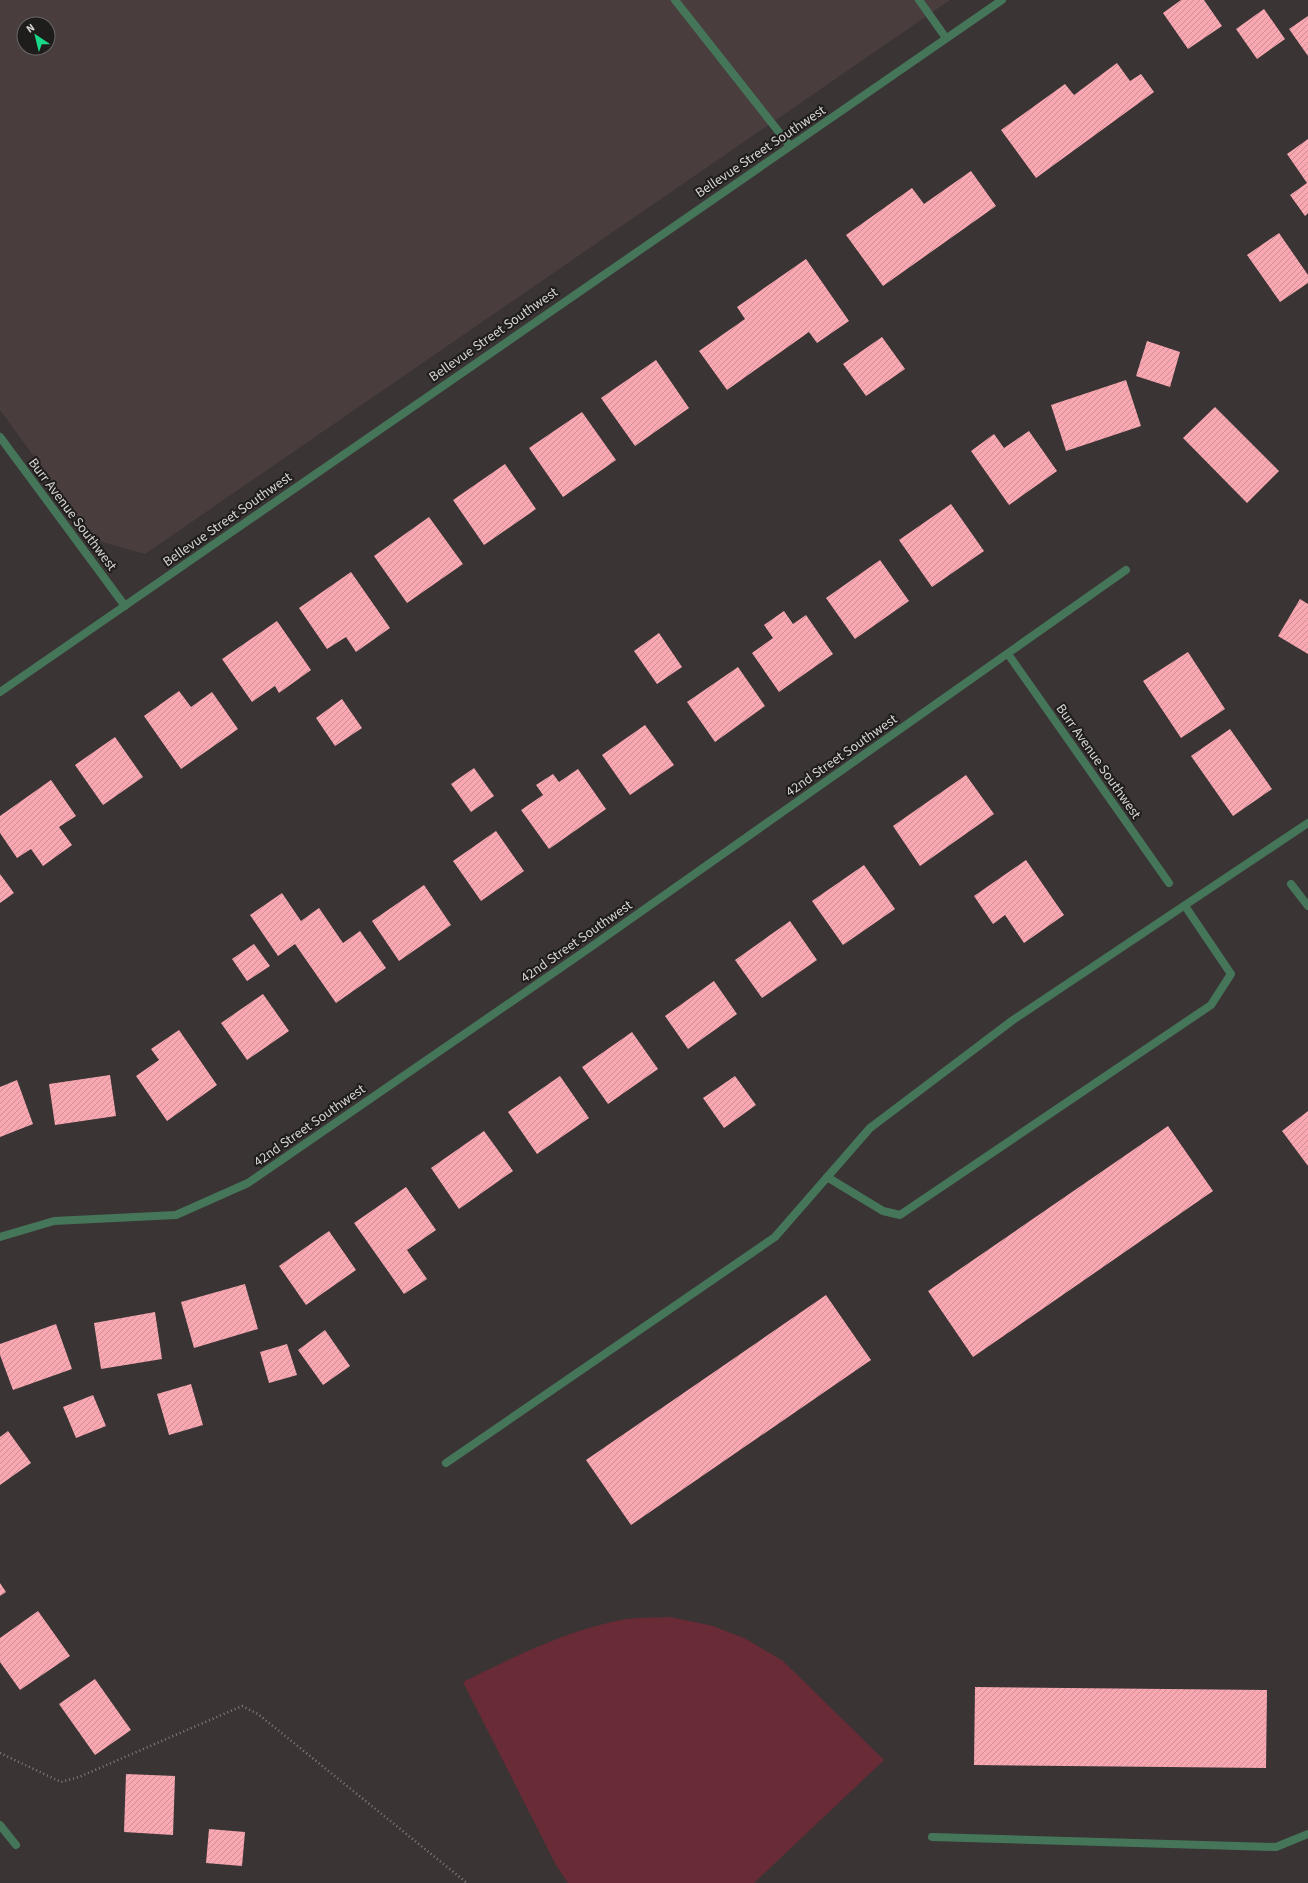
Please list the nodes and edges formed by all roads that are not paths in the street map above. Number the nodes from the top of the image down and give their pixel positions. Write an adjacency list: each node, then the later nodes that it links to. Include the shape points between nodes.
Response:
1 (674, 0): 5 (street)
2 (919, 0): 4 (street)
3 (1002, 0): 4 (street, Bellevue Street Southwest)
4 (946, 38): 5 (street, Bellevue Street Southwest)
5 (790, 146): 8 (street, Bellevue Street Southwest)
6 (0, 437): 8 (street, Burr Avenue Southwest)
7 (1126, 570): 9 (street, 42nd Street Southwest)
8 (125, 606): 10 (street, Bellevue Street Southwest)
9 (1008, 654): 12 (street, Burr Avenue Southwest); 17 (street, 42nd Street Southwest, via 595,944 248,1183 176,1215 54,1221)
10 (0, 692)
11 (1308, 823): 14 (street)
12 (1169, 883)
13 (1291, 884): 15 (street)
14 (1185, 906): 16 (street, via 1013,1020 882,1118); 16 (street, via 1231,974 1211,1005 900,1215 883,1211)
15 (1308, 906)
16 (827, 1177): 18 (street, via 775,1237)
17 (0, 1237)
18 (446, 1463)
19 (0, 1825): 22 (street)
20 (1308, 1834): 21 (street, via 1276,1847)
21 (932, 1836)
22 (16, 1845)

